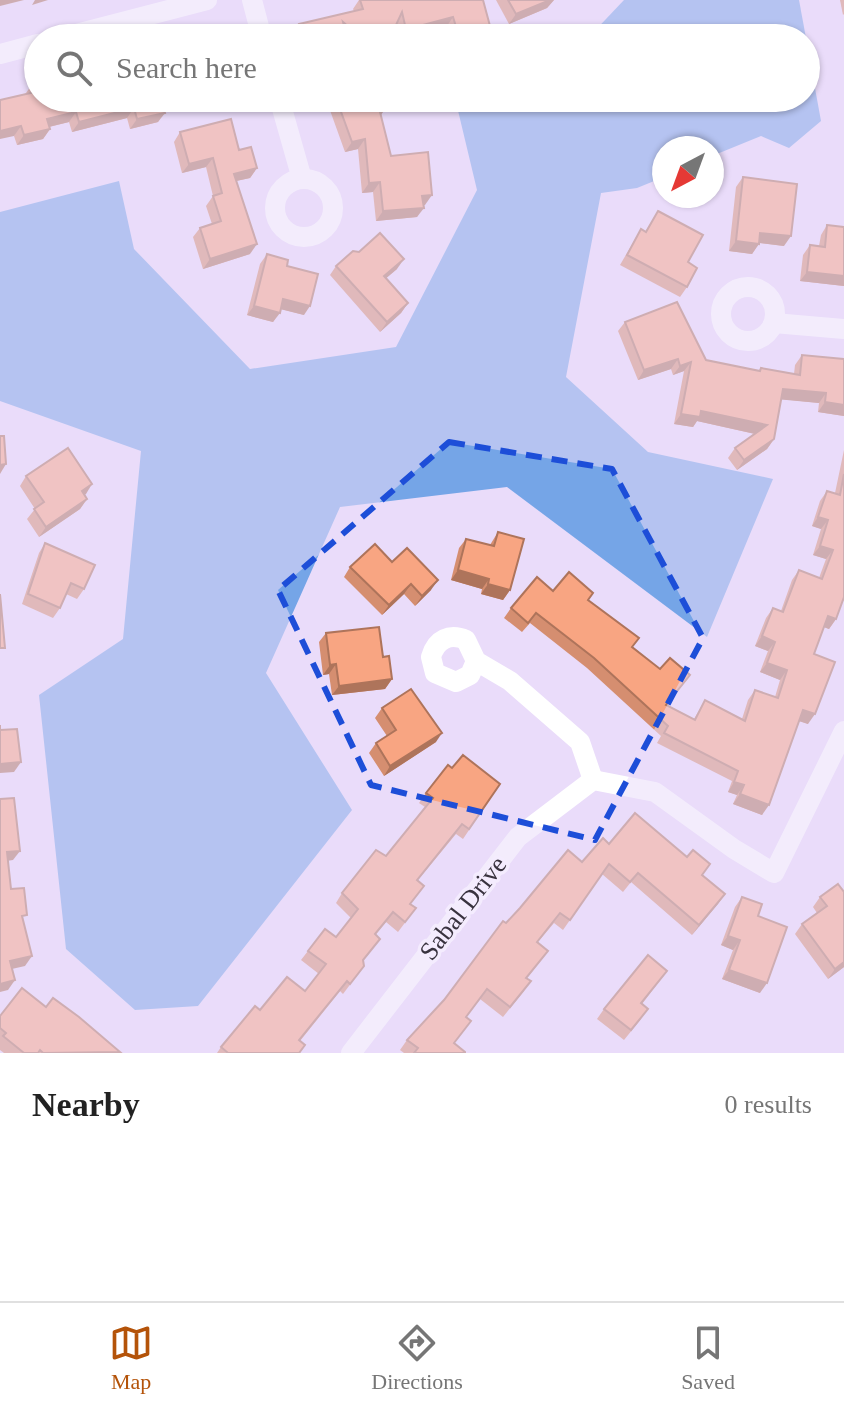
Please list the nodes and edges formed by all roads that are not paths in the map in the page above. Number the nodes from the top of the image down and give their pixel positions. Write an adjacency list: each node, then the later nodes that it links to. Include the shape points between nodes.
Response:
1 (207, 0): 3 (street)
2 (252, 0): 4 (street)
3 (115, 24)
4 (258, 24)
5 (24, 48): 6 (street)
6 (0, 54)
7 (283, 112): 8 (street)
8 (302, 179)
9 (774, 323): 10 (street)
10 (844, 329)
11 (476, 661): 13 (street, via 510,681 580,742)
12 (844, 731): 13 (street, via 774,873 655,792)
13 (593, 780): 14 (street, Sabal Drive, via 518,837)
14 (351, 1053)

